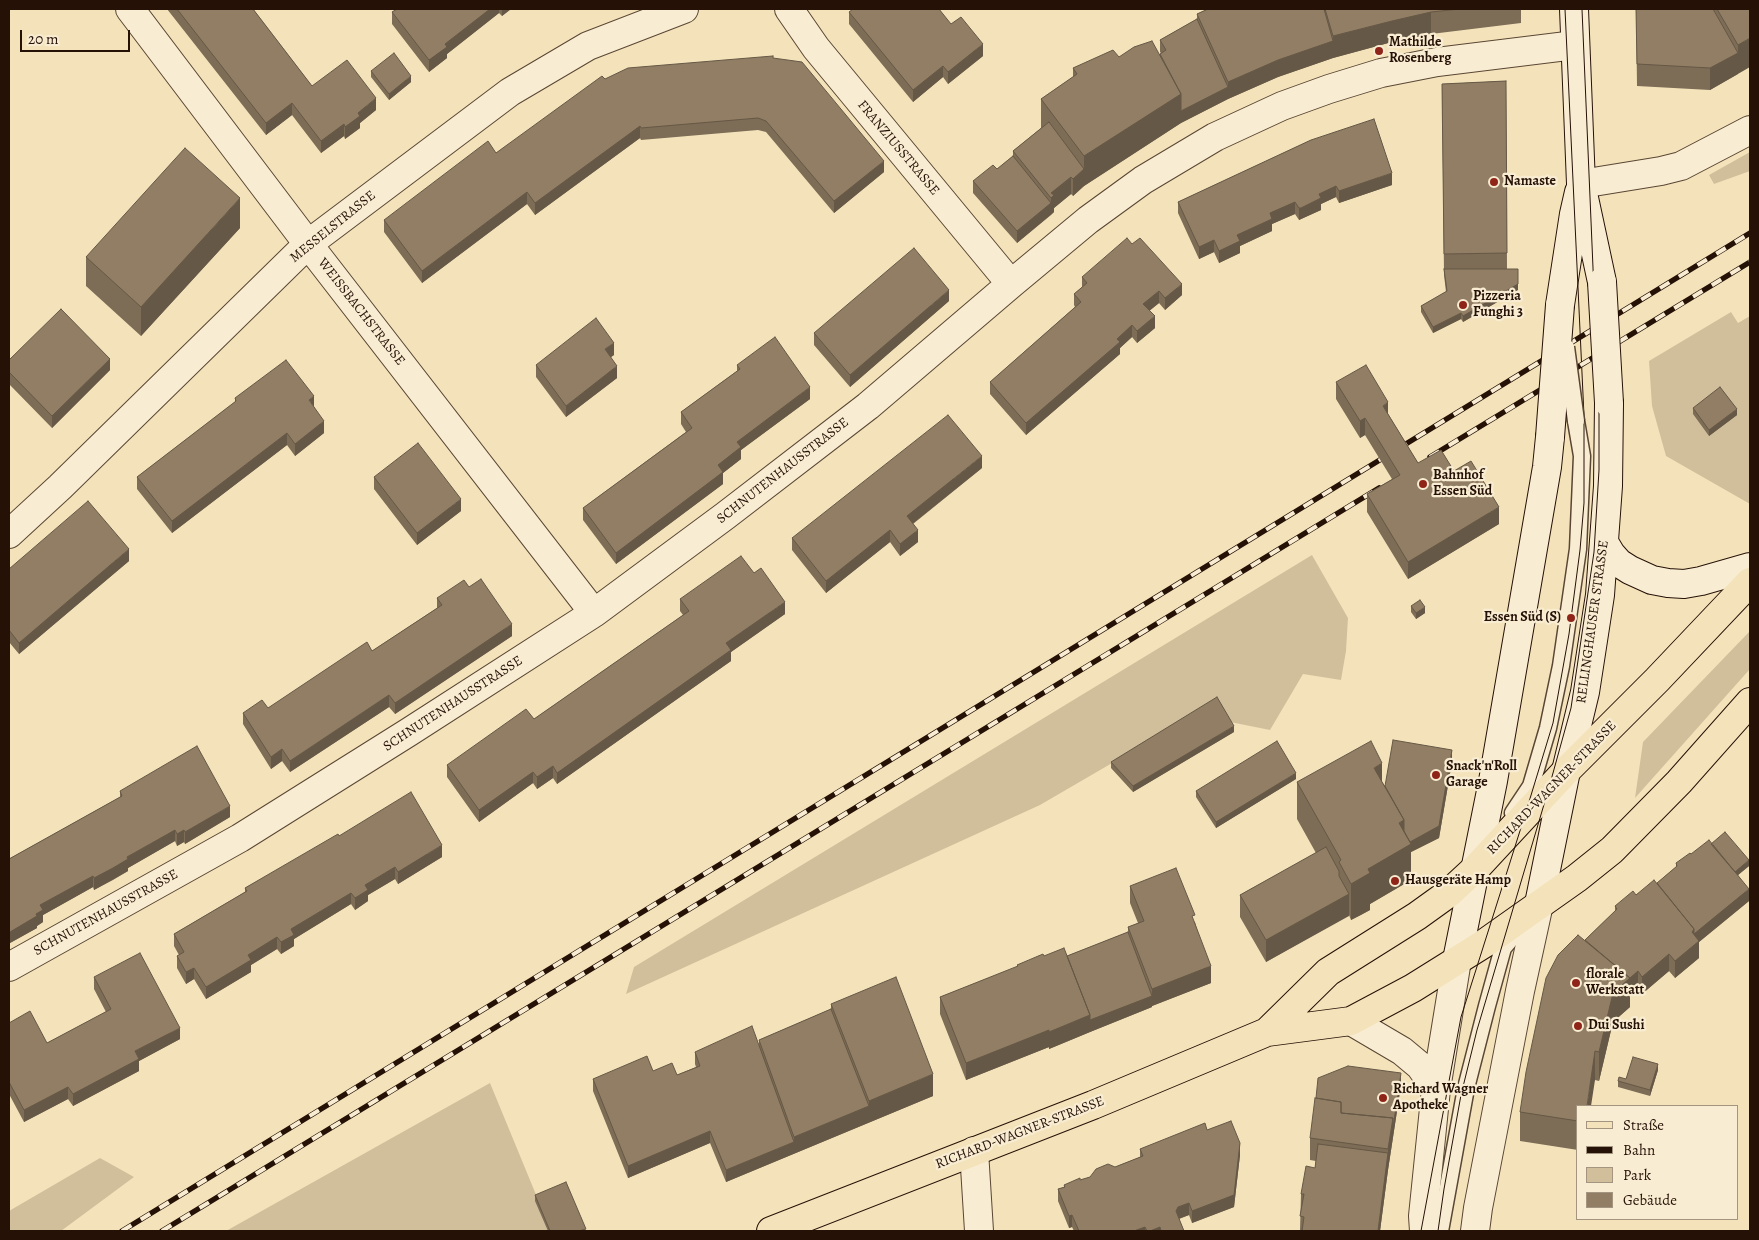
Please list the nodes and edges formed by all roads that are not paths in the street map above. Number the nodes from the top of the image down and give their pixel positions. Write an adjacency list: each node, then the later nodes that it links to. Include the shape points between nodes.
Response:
1 (130, 9): 8 (street, WEISSBACHSTRASSE)
2 (684, 9): 8 (street, MESSELSTRASSE, via 588,46 510,92)
3 (790, 9): 9 (street, FRANZIUSSTRASSE, via 816,48)
4 (1574, 9): 5 (street, RELLINGHAUSER STRASSE)
5 (1575, 45): 7 (street, RELLINGHAUSER STRASSE); 9 (street, SCHNUTENHAUSSTRASSE, via 1381,73 1282,106 1216,137 1143,180)
6 (1750, 130): 7 (street, via 1681,166)
7 (1581, 184): 10 (street, RELLINGHAUSER STRASSE); 12 (street, RELLINGHAUSER STRASSE, bridge, via 1602,282 1609,403)
8 (308, 244): 11 (street, MESSELSTRASSE); 15 (street, WEISSBACHSTRASSE)
9 (1010, 284): 15 (street, SCHNUTENHAUSSTRASSE, via 868,406)
10 (1560, 305): 18 (street, RELLINGHAUSER STRASSE, bridge, via 1548,467); 18 (lane, bridge, via 1582,456 1578,549 1561,666 1531,786)
11 (9, 534)
12 (1604, 544): 13 (street, via 1615,559 1630,570 1668,583 1701,581); 17 (street, RELLINGHAUSER STRASSE, via 1600,595 1585,692)
13 (1750, 567)
14 (1750, 582): 17 (main road, RICHARD-WAGNER-STRASSE)
15 (594, 613): 21 (street, SCHNUTENHAUSSTRASSE, via 240,838)
16 (1750, 702): 19 (main road, RICHARD-WAGNER-STRASSE, via 1679,782 1612,850)
17 (1566, 771): 18 (main road, RICHARD-WAGNER-STRASSE); 19 (street, RELLINGHAUSER STRASSE)
18 (1476, 868): 20 (street, RELLINGHAUSER STRASSE); 23 (main road, RICHARD-WAGNER-STRASSE, via 1417,916 1328,972)
19 (1539, 904): 20 (main road, RICHARD-WAGNER-STRASSE); 29 (lane, via 1503,948 1466,1088); 30 (street, RELLINGHAUSER STRASSE)
20 (1457, 960): 22 (main road, RICHARD-WAGNER-STRASSE); 24 (street, RELLINGHAUSER STRASSE)
21 (9, 967)
22 (1351, 1022): 23 (main road, RICHARD-WAGNER-STRASSE); 24 (street, via 1402,1051 1420,1066)
23 (1267, 1032): 25 (main road, RICHARD-WAGNER-STRASSE)
24 (1436, 1089): 28 (street, RELLINGHAUSER STRASSE)
25 (974, 1151): 26 (main road, RICHARD-WAGNER-STRASSE); 27 (street)
26 (771, 1231)
27 (979, 1231)
28 (1424, 1231)
29 (1440, 1231)
30 (1475, 1231)

